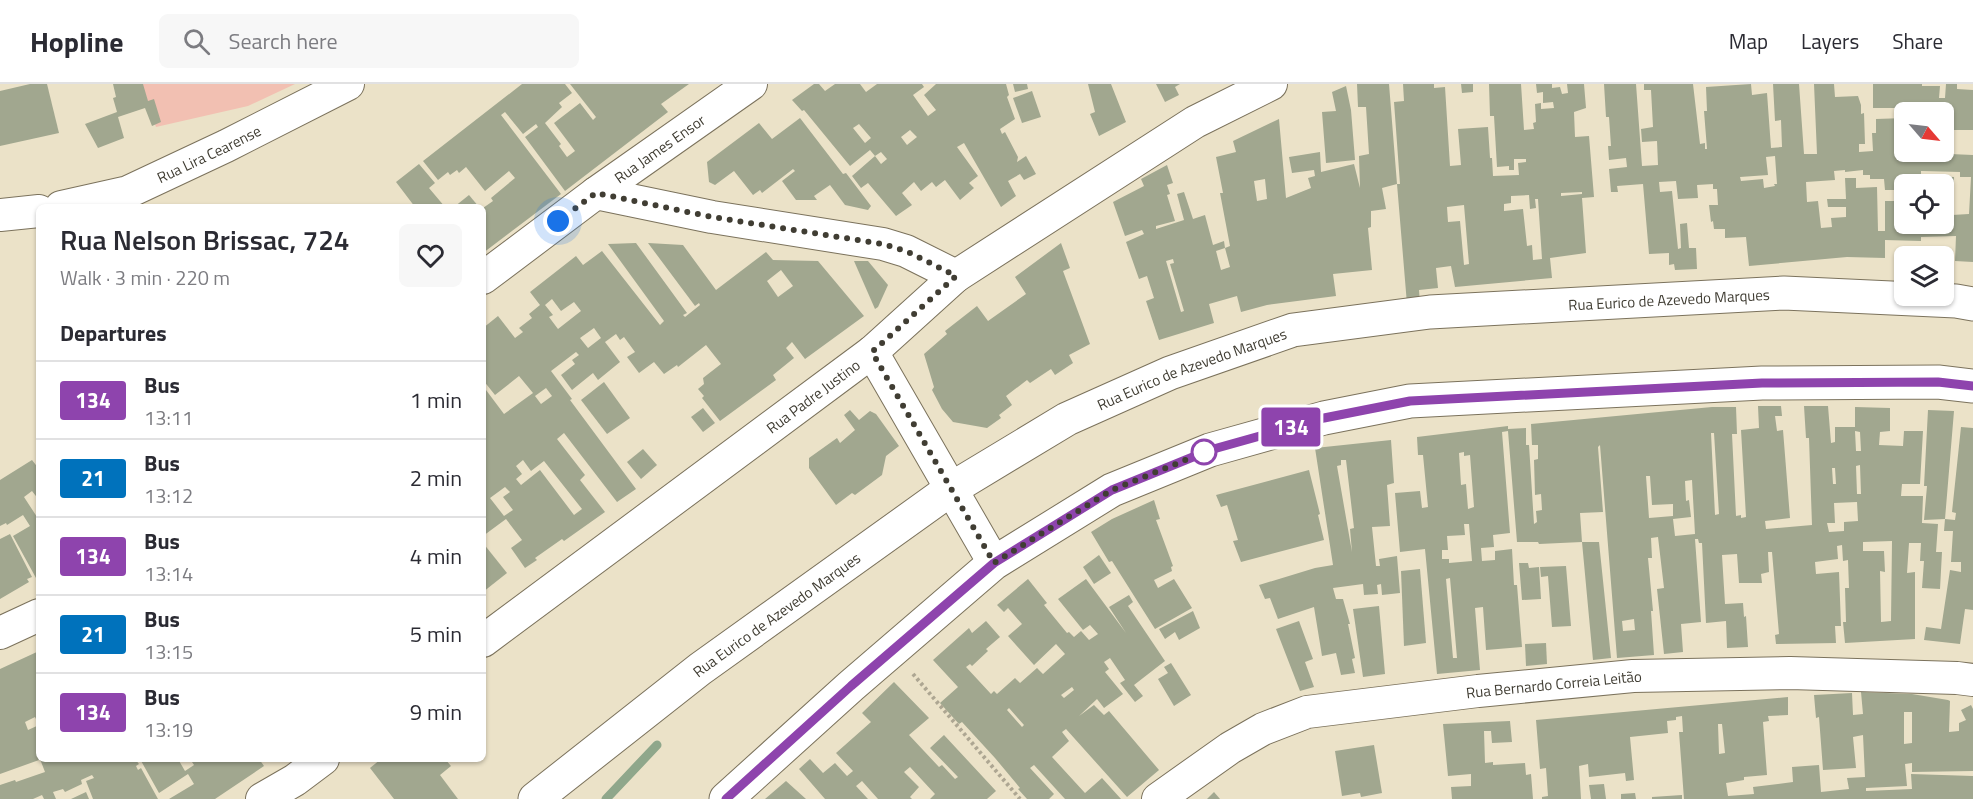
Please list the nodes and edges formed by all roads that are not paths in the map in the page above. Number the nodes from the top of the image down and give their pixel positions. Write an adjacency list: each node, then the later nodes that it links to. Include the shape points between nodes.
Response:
1 (348, 84): 5 (street, Rua Lira Cearense, via 128,192)
2 (751, 84): 4 (street, Rua James Ensor)
3 (1271, 84): 9 (street, Rua Padre Justino, via 1195,122)
4 (596, 193): 8 (street, Rua James Ensor); 9 (street, via 712,217 883,244)
5 (74, 204)
6 (36, 211): 7 (street)
7 (0, 214)
8 (486, 276)
9 (956, 276): 11 (street, Rua Padre Justino)
10 (1973, 304): 13 (street, Rua Eurico de Azevedo Marques, via 1784,293 1430,312 1293,330 1170,372 1067,419)
11 (872, 352): 13 (street); 17 (street, Rua Padre Justino)
12 (1973, 386): 14 (street, via 1938,382 1762,383 1400,403 1324,418 1210,450 1112,490)
13 (951, 489): 14 (street); 21 (street, Rua Eurico de Azevedo Marques, via 700,669)
14 (994, 563): 22 (street)
15 (36, 616): 16 (street)
16 (0, 633)
17 (486, 639)
18 (1973, 680): 23 (street, Rua Bernardo Correia Leitão, via 1790,673 1633,676 1306,712 1230,747)
19 (319, 762): 20 (street)
20 (262, 799)
21 (535, 799)
22 (726, 799)
23 (1158, 799)

